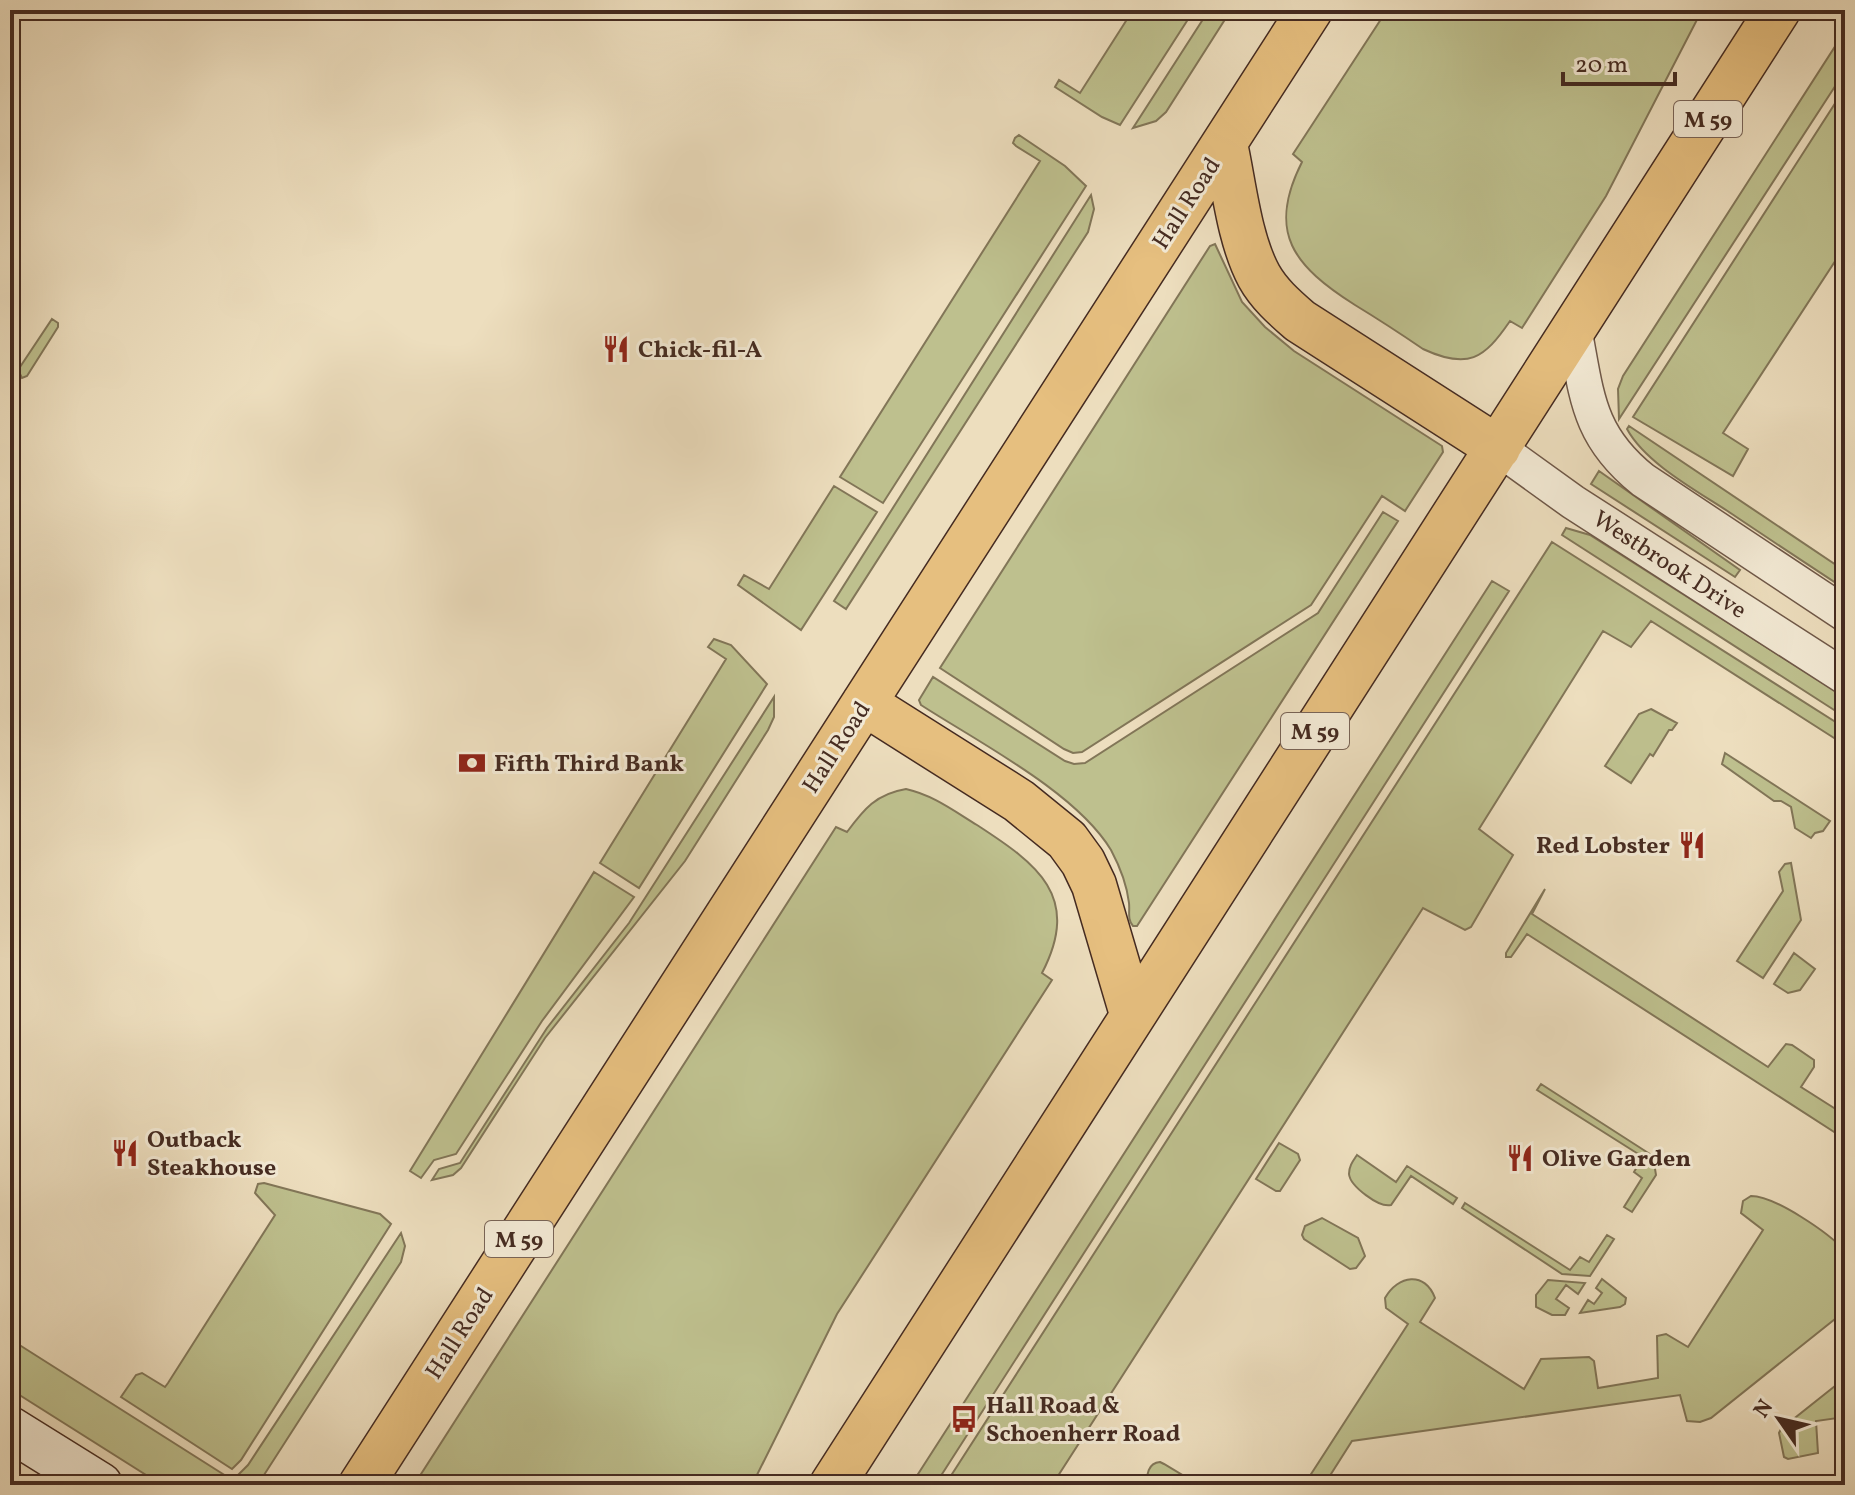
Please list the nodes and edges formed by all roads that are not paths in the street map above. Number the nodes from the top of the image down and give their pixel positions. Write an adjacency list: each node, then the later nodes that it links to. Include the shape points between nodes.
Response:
1 (1310, 10): 3 (highway, Hall Road / M 59)
2 (1778, 10): 4 (highway, M 59)
3 (1225, 144): 5 (highway, via 1248,250 1275,299 1300,321); 8 (highway, Hall Road / M 59)
4 (1574, 328): 5 (highway, M 59); 6 (street, via 1589,404 1598,429 1621,463)
5 (1498, 448): 7 (street, Westbrook Drive); 9 (highway, M 59)
6 (1845, 614)
7 (1845, 677)
8 (864, 703): 9 (highway, via 1019,801 1067,840 1094,885); 12 (highway, Hall Road / M 59)
9 (1132, 1014): 13 (highway, M 59)
10 (10, 1429): 11 (street)
11 (100, 1485)
12 (361, 1485)
13 (832, 1485)

